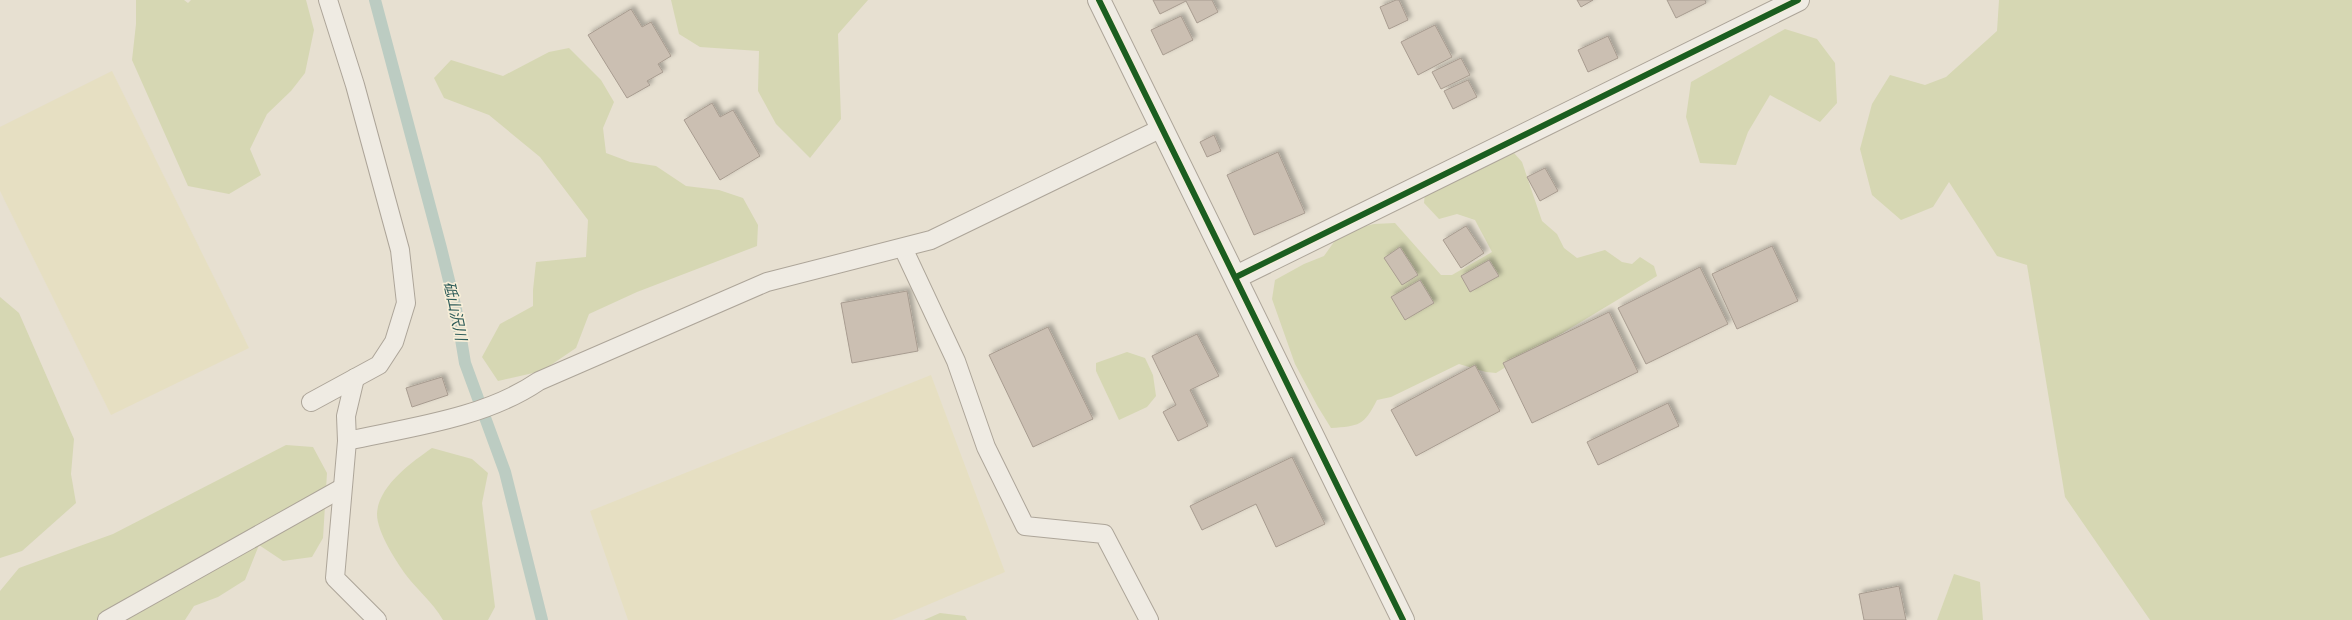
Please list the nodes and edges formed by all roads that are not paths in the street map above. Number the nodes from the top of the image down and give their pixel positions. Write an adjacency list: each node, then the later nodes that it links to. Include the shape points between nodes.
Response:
1 (328, 0): 7 (lane, via 356,85 400,250 406,303 394,342 379,365)
2 (1099, 0): 4 (street)
3 (1798, 0): 6 (street)
4 (1162, 128): 5 (lane, via 931,240); 6 (street)
5 (903, 248): 9 (lane, via 767,282 539,381 518,395 456,416); 13 (lane, via 956,361 986,447 1025,526 1104,534)
6 (1236, 277): 14 (street)
7 (355, 378): 8 (lane); 9 (lane, via 346,416)
8 (311, 402)
9 (347, 441): 10 (lane)
10 (342, 488): 11 (lane); 12 (lane, via 335,578)
11 (107, 620)
12 (377, 620)
13 (1149, 620)
14 (1403, 620)

